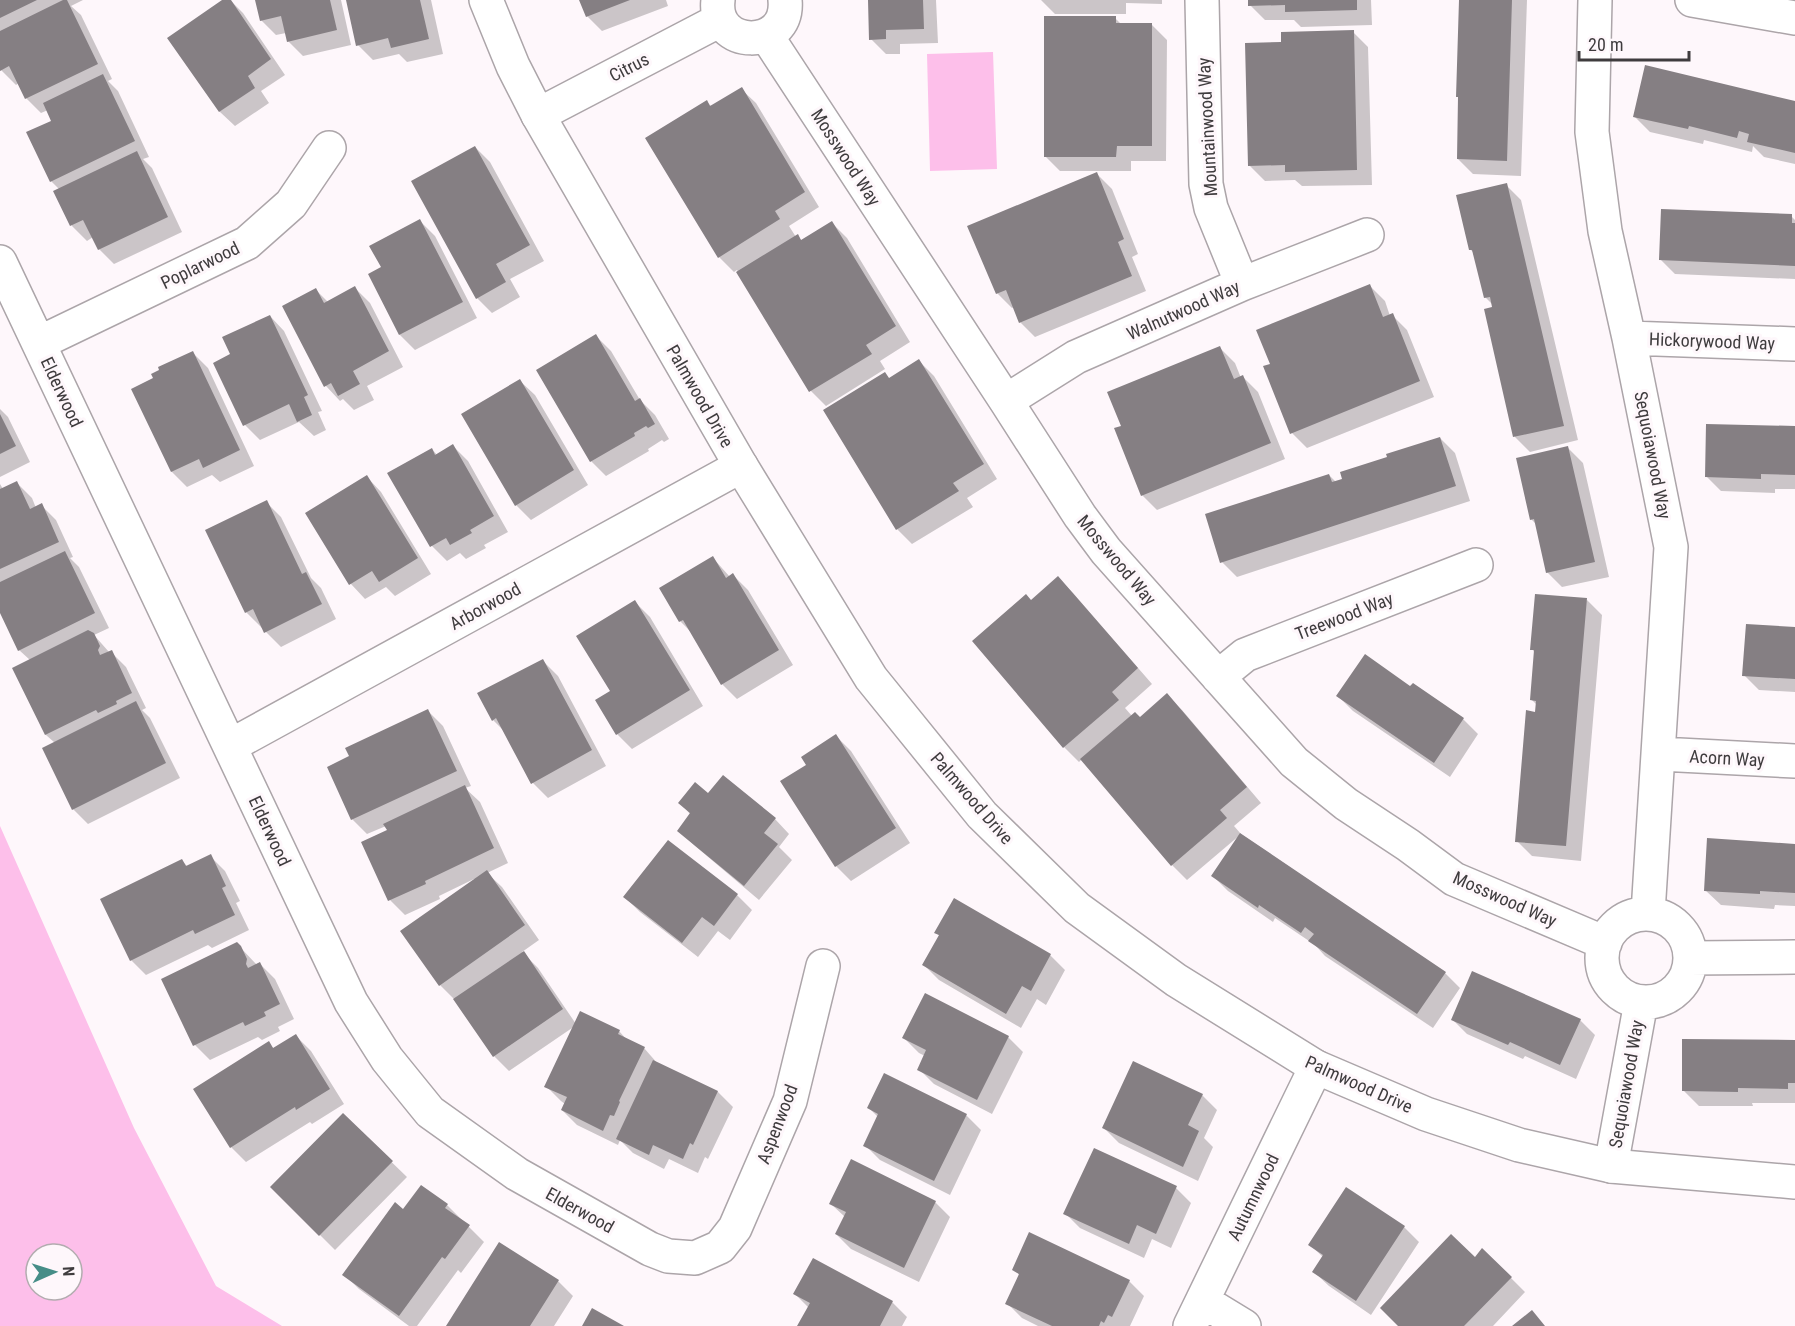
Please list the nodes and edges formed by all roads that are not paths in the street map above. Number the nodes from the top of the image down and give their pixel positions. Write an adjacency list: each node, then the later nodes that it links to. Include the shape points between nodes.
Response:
1 (486, 0): 9 (street, Palmwood Drive)
2 (785, 0): 8 (street, via 784,15 777,28)
3 (1202, 0): 13 (street, Mountainwood Way, via 1206,184 1211,208)
4 (1596, 0): 14 (street, Sequoiawood Way, via 1592,132 1605,231)
5 (1692, 0): 7 (street)
6 (719, 10): 8 (street, via 729,31 740,37 754,39); 9 (street, Citrus)
7 (1795, 18)
8 (766, 35): 17 (street, Mosswood Way)
9 (538, 115): 18 (street, Palmwood Drive)
10 (329, 148): 15 (street, Poplarwood, via 291,204 246,243)
11 (1367, 235): 13 (street, Walnutwood Way)
12 (0, 262): 15 (street, Elderwood)
13 (1242, 284): 17 (street, Walnutwood Way, via 1076,357)
14 (1629, 338): 16 (street, Hickorywood Way); 22 (street, Sequoiawood Way, via 1671,547)
15 (39, 343): 21 (street, Elderwood)
16 (1795, 344)
17 (1006, 401): 20 (street, Mosswood Way, via 1106,551)
18 (741, 466): 21 (street, Arborwood); 30 (street, Palmwood Drive, via 872,678 982,815 1077,908 1176,980)
19 (1476, 565): 20 (street, Treewood Way, via 1245,655)
20 (1218, 676): 25 (street, Mosswood Way, via 1294,762 1346,804 1454,879)
21 (230, 746): 33 (street, Elderwood, via 351,1002 387,1059 430,1112 517,1174 650,1249 668,1256)
22 (1660, 754): 23 (street, Acorn Way); 24 (street, Sequoiawood Way)
23 (1795, 761)
24 (1648, 913): 25 (street, via 1621,921); 27 (street, via 1673,923 1689,945)
25 (1605, 943): 29 (street, via 1602,957 1609,981 1618,992)
26 (1795, 957): 27 (street)
27 (1690, 958): 29 (street, via 1688,973 1670,995)
28 (823, 966): 33 (street, Aspenwood, via 790,1101 735,1228 720,1247)
29 (1641, 1002): 31 (street, Sequoiawood Way)
30 (1316, 1067): 31 (street, Palmwood Drive, via 1426,1114 1519,1145); 34 (street, Autumnwood)
31 (1611, 1166): 32 (street, Palmwood Drive)
32 (1795, 1182)
33 (695, 1258)
34 (1196, 1314): 35 (street)
35 (1244, 1326)

